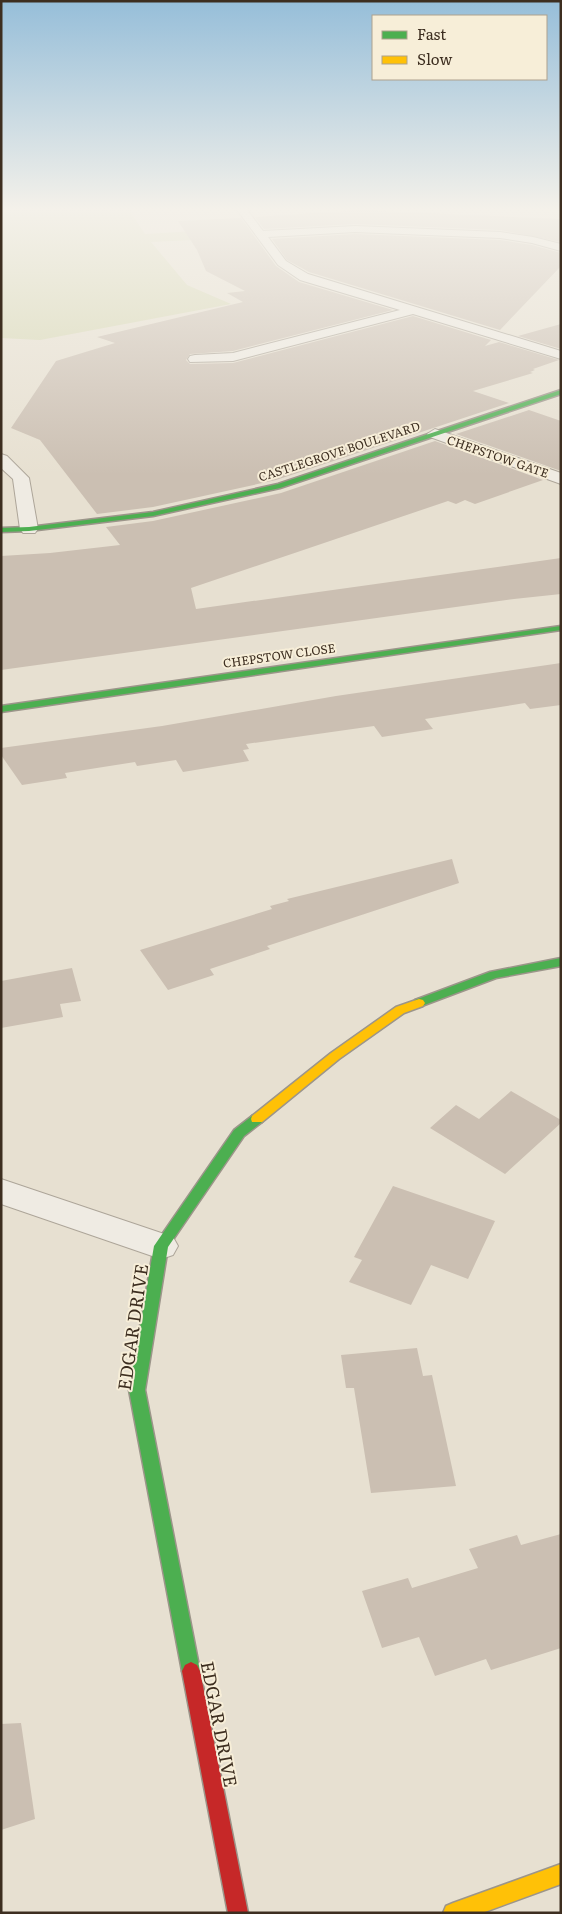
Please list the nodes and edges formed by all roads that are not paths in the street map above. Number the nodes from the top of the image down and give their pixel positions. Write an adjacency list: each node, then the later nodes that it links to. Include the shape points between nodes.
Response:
1 (365, 296): 2 (street)
2 (411, 311): 3 (street); 4 (street, via 233,357)
3 (561, 355)
4 (195, 359)
5 (561, 392): 6 (street, CASTLEGROVE BOULEVARD)
6 (435, 434): 8 (street, CHEPSTOW GATE); 10 (street, CASTLEGROVE BOULEVARD, via 280,486 153,514)
7 (1, 459): 10 (street, via 21,478)
8 (561, 479)
9 (1, 530): 10 (street, CASTLEGROVE BOULEVARD)
10 (29, 530)
11 (561, 628): 12 (street, CHEPSTOW CLOSE)
12 (1, 709)
13 (561, 962): 15 (street, EDGAR DRIVE, via 494,975 400,1010 335,1056 238,1133)
14 (1, 1191): 15 (street)
15 (161, 1246): 17 (street, EDGAR DRIVE, via 137,1390)
16 (561, 1874): 18 (street)
17 (238, 1913)
18 (453, 1913)

